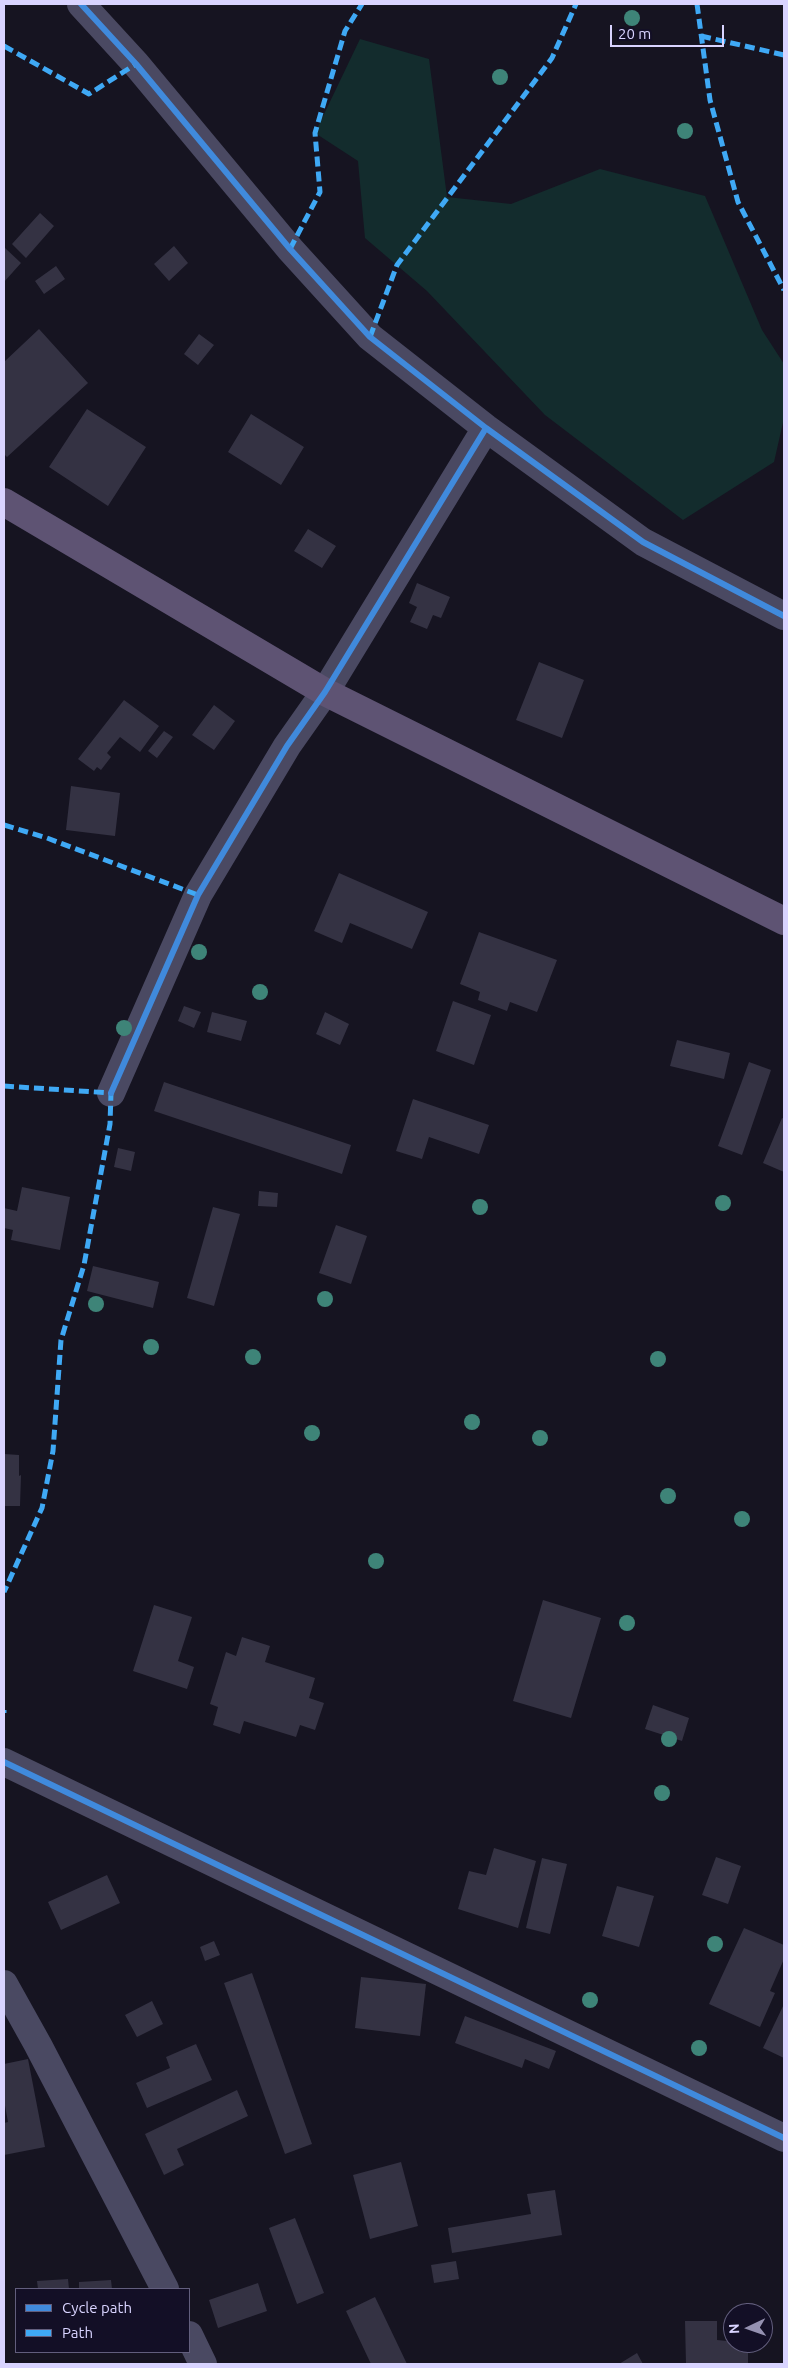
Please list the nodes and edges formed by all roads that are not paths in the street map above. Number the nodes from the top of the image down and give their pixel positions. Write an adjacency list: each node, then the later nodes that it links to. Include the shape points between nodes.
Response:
1 (81, 4): 2 (street, via 136,64 290,249 370,337)
2 (486, 428): 4 (street, via 643,542); 5 (street)
3 (4, 502): 5 (main road)
4 (784, 616)
5 (325, 692): 6 (main road); 7 (street, via 287,746 198,895)
6 (784, 921)
7 (111, 1093)
8 (4, 1762): 10 (street, via 728,2108)
9 (4, 1984): 11 (street)
10 (784, 2138)
11 (164, 2288)
12 (190, 2337): 13 (street)
13 (203, 2364)

